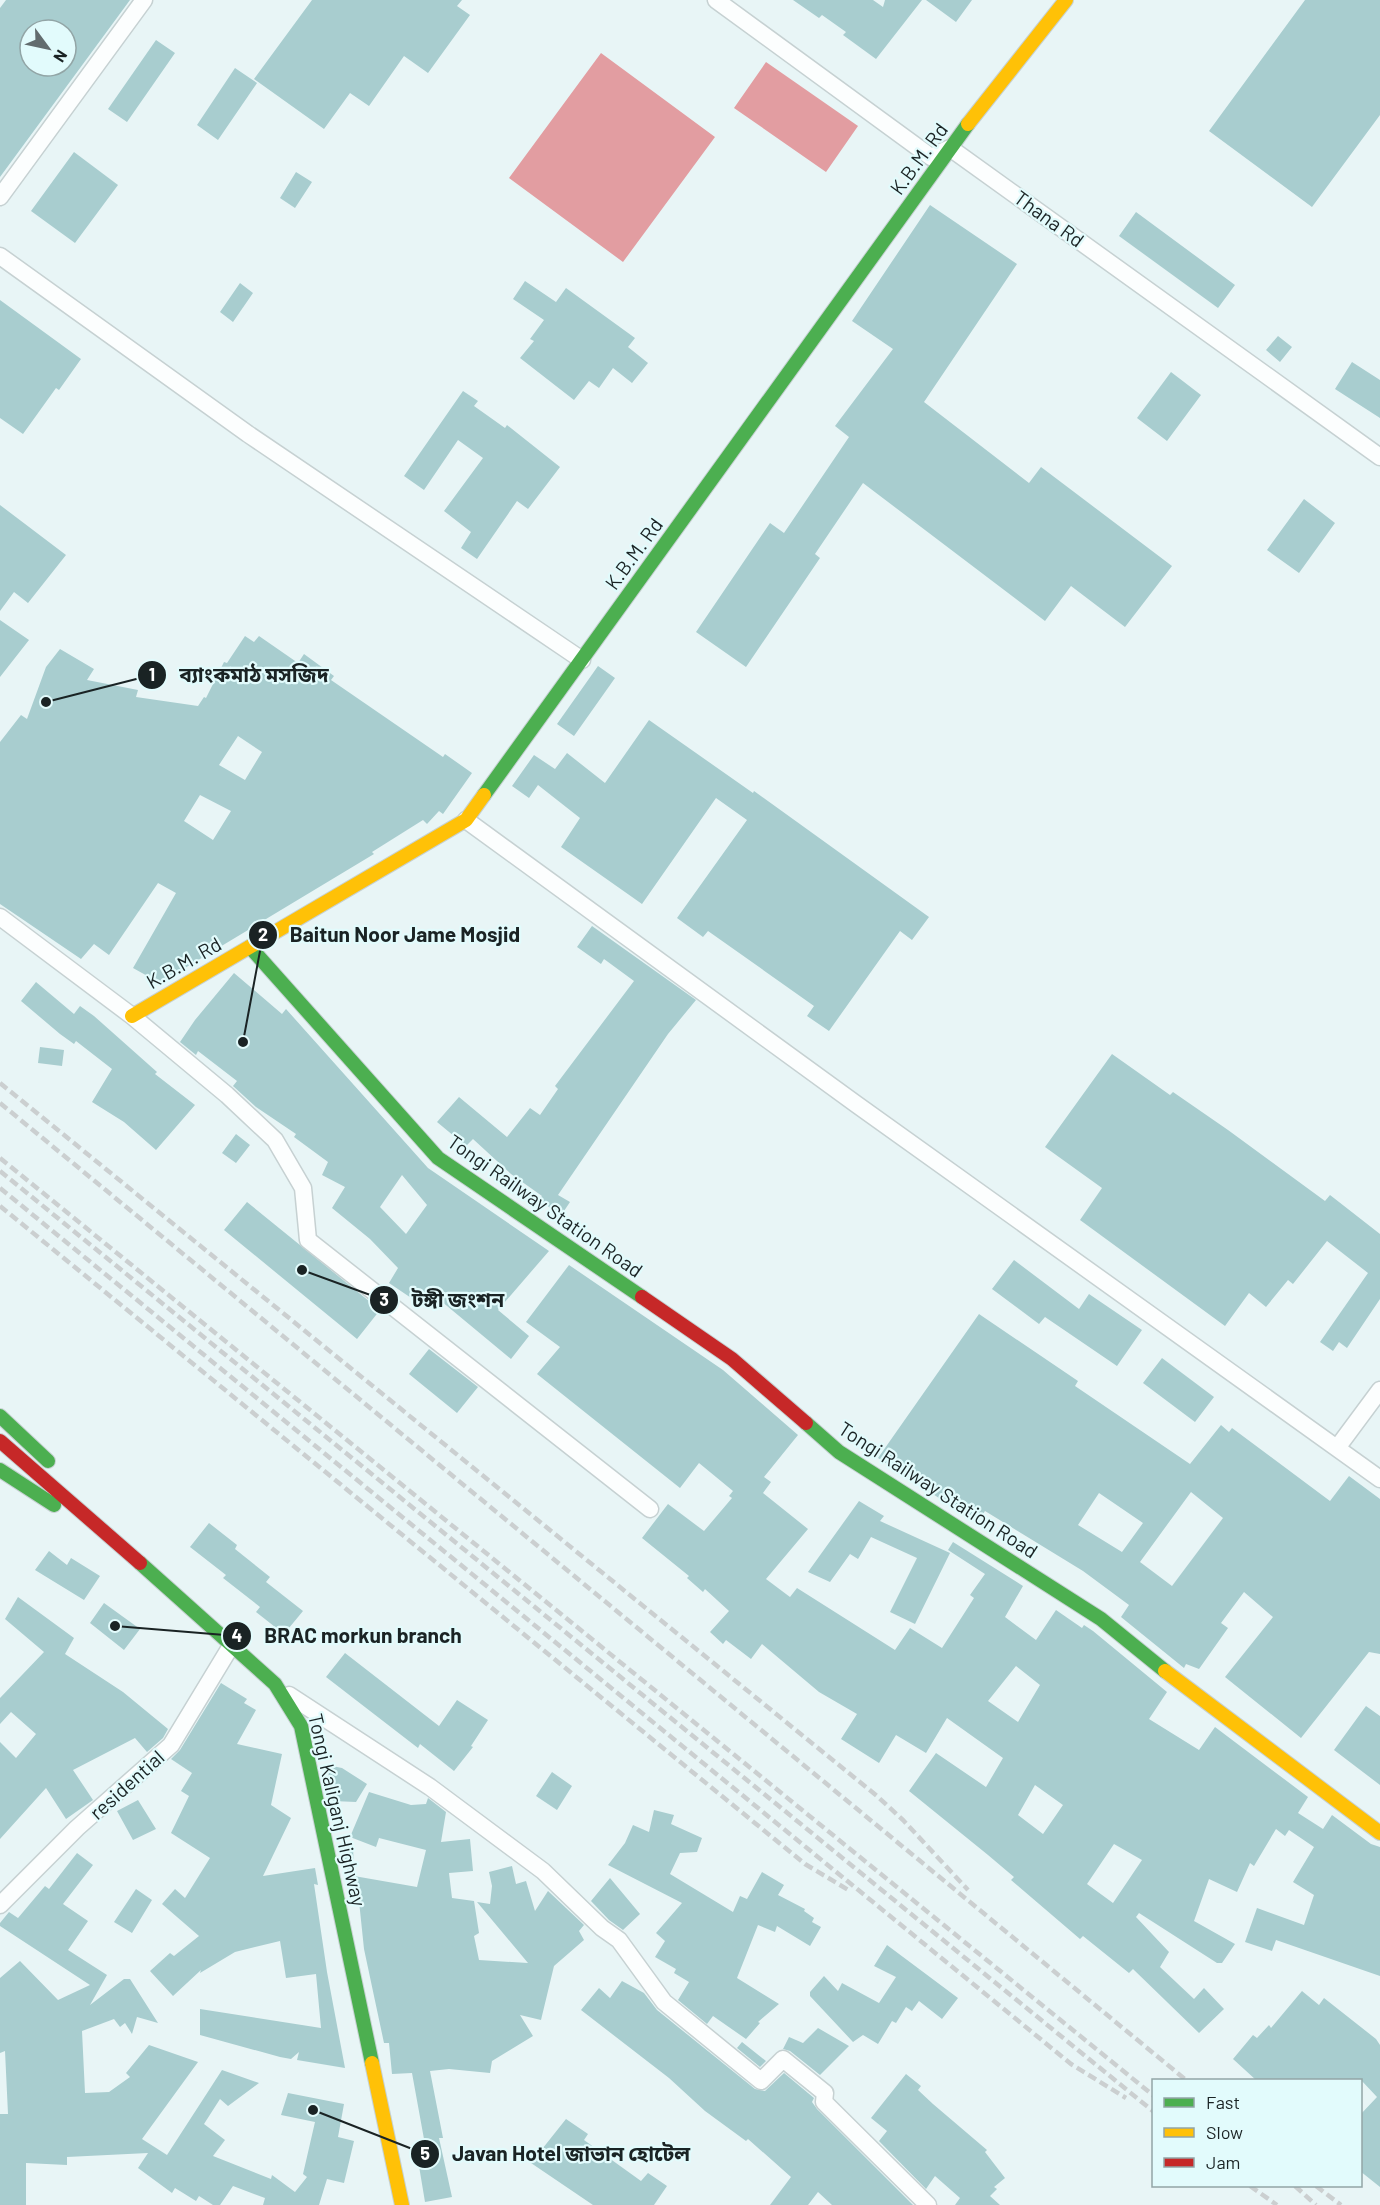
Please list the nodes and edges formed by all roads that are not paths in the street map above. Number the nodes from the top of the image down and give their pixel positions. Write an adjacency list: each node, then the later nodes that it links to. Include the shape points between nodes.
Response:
1 (144, 0): 5 (street)
2 (717, 0): 4 (street, via 931,157)
3 (1066, 0): 4 (street, K.B.M. Rd)
4 (950, 148): 7 (street, Thana Rd); 8 (street, K.B.M. Rd)
5 (0, 197)
6 (0, 256): 8 (street, via 248,434)
7 (1380, 457)
8 (582, 660): 9 (street, K.B.M. Rd)
9 (466, 820): 11 (street, K.B.M. Rd); 16 (street)
10 (0, 917): 12 (street)
11 (250, 947): 12 (street, K.B.M. Rd); 23 (street, Tongi Railway Station Road, via 438,1158 732,1359 839,1452 1101,1619)
12 (132, 1016): 19 (street, via 275,1140 303,1188 308,1240)
13 (1380, 1390): 16 (street)
14 (0, 1416): 20 (street, via 59,1473)
15 (0, 1441): 20 (street, Tongi Kaliganj Highway)
16 (1337, 1448): 18 (street)
17 (0, 1470): 20 (street, via 46,1501)
18 (1380, 1479)
19 (650, 1509)
20 (118, 1540): 21 (street, Tongi Kaliganj Highway)
21 (231, 1646): 22 (street, Tongi Kaliganj Highway); 24 (street, residential, via 171,1745)
22 (283, 1690): 25 (street, Tongi Kaliganj Highway, via 301,1726); 26 (street, via 430,1787 543,1871 619,1940 664,2002 761,2081 783,2059 825,2094 824,2102)
23 (1380, 1833)
24 (0, 1905)
25 (402, 2205)
26 (928, 2205)

